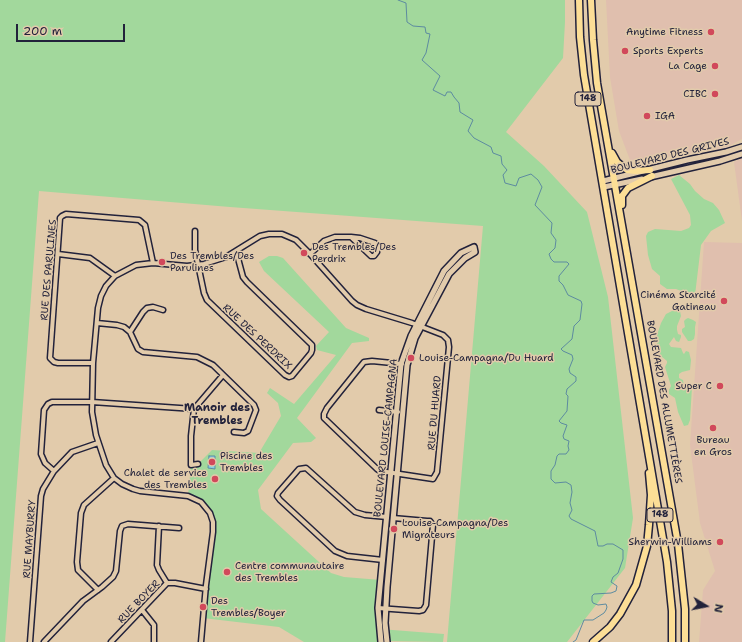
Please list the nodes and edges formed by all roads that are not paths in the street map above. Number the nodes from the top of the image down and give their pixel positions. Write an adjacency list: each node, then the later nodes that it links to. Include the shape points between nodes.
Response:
1 (579, 0): 8 (highway, 148, via 582,59)
2 (591, 0): 3 (highway, BOULEVARD DES ALLUMETTIÈRES / 148, via 594,60)
3 (607, 137): 6 (highway, via 620,166 630,171); 7 (highway, BOULEVARD DES ALLUMETTIÈRES / 148)
4 (742, 147): 6 (street, BOULEVARD DES GRIVES, via 687,160)
5 (742, 154): 6 (street, BOULEVARD DES GRIVES, via 720,161)
6 (651, 173): 7 (street, BOULEVARD DES GRIVES); 10 (highway, via 624,193)
7 (615, 182): 8 (street, BOULEVARD DES GRIVES); 10 (highway, BOULEVARD DES ALLUMETTIÈRES / 148)
8 (603, 184): 23 (highway, 148)
9 (195, 231): 16 (street, via 194,250)
10 (624, 232): 22 (highway, BOULEVARD DES ALLUMETTIÈRES / 148)
11 (351, 237): 11 (street, via 368,254 374,256 377,252 378,247 375,243); 14 (street, via 327,239)
12 (236, 251): 14 (street, via 260,236 277,234 296,240); 16 (street, via 220,260); 16 (street, RUE DES PERDRIX, via 245,280 312,345 311,353 292,376 285,375 208,300)
13 (58, 254): 15 (street, RUE DES PARULINES, via 60,220 64,215 137,220 145,225); 17 (street, via 90,258); 24 (street, RUE DES PARULINES, via 50,358 58,363)
14 (310, 254): 20 (street, via 356,305)
15 (153, 263): 16 (street); 17 (street, via 136,265)
16 (198, 265)
17 (115, 276): 19 (street, via 101,296)
18 (162, 310): 21 (street, via 148,308)
19 (97, 323): 21 (street, via 117,325); 24 (street)
20 (418, 326): 20 (street, BOULEVARD LOUISE-CAMPAGNA, via 449,274 475,252 474,247 461,253 444,271); 25 (street, BOULEVARD LOUISE-CAMPAGNA, via 407,344); 26 (street, BOULEVARD LOUISE-CAMPAGNA); 38 (street, RUE DU HUARD, via 445,337 449,343 438,472 430,479)
21 (130, 332): 27 (street, via 140,351 197,357 211,363)
22 (645, 354): 23 (highway); 44 (highway, BOULEVARD DES ALLUMETTIÈRES / 148)
23 (632, 356): 28 (highway, 148)
24 (93, 363): 29 (street)
25 (401, 364): 26 (street); 32 (street, BOULEVARD LOUISE-CAMPAGNA); 38 (street, via 364,362 327,408 324,416 326,421 374,467)
26 (407, 365): 33 (street, BOULEVARD LOUISE-CAMPAGNA)
27 (223, 375): 30 (street); 34 (street, via 256,410 248,431)
28 (638, 388): 60 (highway, via 651,494 647,546 630,599 610,627); 61 (highway, 148, via 670,581)
29 (92, 402): 30 (street); 35 (street); 37 (street, via 52,402 45,406 41,454 45,464)
30 (194, 409): 36 (street, via 191,465)
31 (379, 410): 32 (street)
32 (396, 411): 33 (street); 38 (street, BOULEVARD LOUISE-CAMPAGNA)
33 (402, 412): 38 (street, BOULEVARD LOUISE-CAMPAGNA)
34 (234, 432)
35 (98, 443): 37 (street, RUE MAYBURRY, via 72,452); 39 (street)
36 (198, 464)
37 (54, 471): 53 (street, RUE MAYBURRY, via 44,485 41,496)
38 (394, 472): 40 (street, BOULEVARD LOUISE-CAMPAGNA); 41 (street, BOULEVARD LOUISE-CAMPAGNA)
39 (114, 478): 48 (street, via 133,489 183,494 204,505 212,517 213,526); 49 (street, via 84,505 81,513 78,570)
40 (387, 517): 41 (street); 45 (street, BOULEVARD LOUISE-CAMPAGNA); 45 (street, via 355,512 306,468 299,469 277,496 335,551 347,556)
41 (393, 518): 46 (street, BOULEVARD LOUISE-CAMPAGNA); 51 (street, via 427,520 432,523 433,528 425,608 419,611)
42 (160, 526): 43 (street); 47 (street, via 157,565); 49 (street, via 122,526 115,574)
43 (179, 528)
44 (678, 544): 62 (highway, BOULEVARD DES ALLUMETTIÈRES / 148, via 685,609); 63 (highway, via 686,600)
45 (383, 560): 46 (street); 50 (street, BOULEVARD LOUISE-CAMPAGNA)
46 (389, 561): 51 (street, BOULEVARD LOUISE-CAMPAGNA)
47 (167, 584): 48 (street, RUE BOYER, via 175,583); 52 (street, RUE BOYER)
48 (206, 589): 57 (street)
49 (98, 590): 54 (street, via 83,601)
50 (378, 608): 51 (street); 58 (street, BOULEVARD LOUISE-CAMPAGNA)
51 (385, 608): 59 (street, BOULEVARD LOUISE-CAMPAGNA)
52 (142, 610): 55 (street, RUE BOYER); 56 (street, via 154,625)
53 (30, 642)
54 (44, 642)
55 (111, 642)
56 (154, 642)
57 (202, 642)
58 (381, 642)
59 (387, 642)
60 (593, 642)
61 (672, 642)
62 (685, 642)
63 (688, 642)

